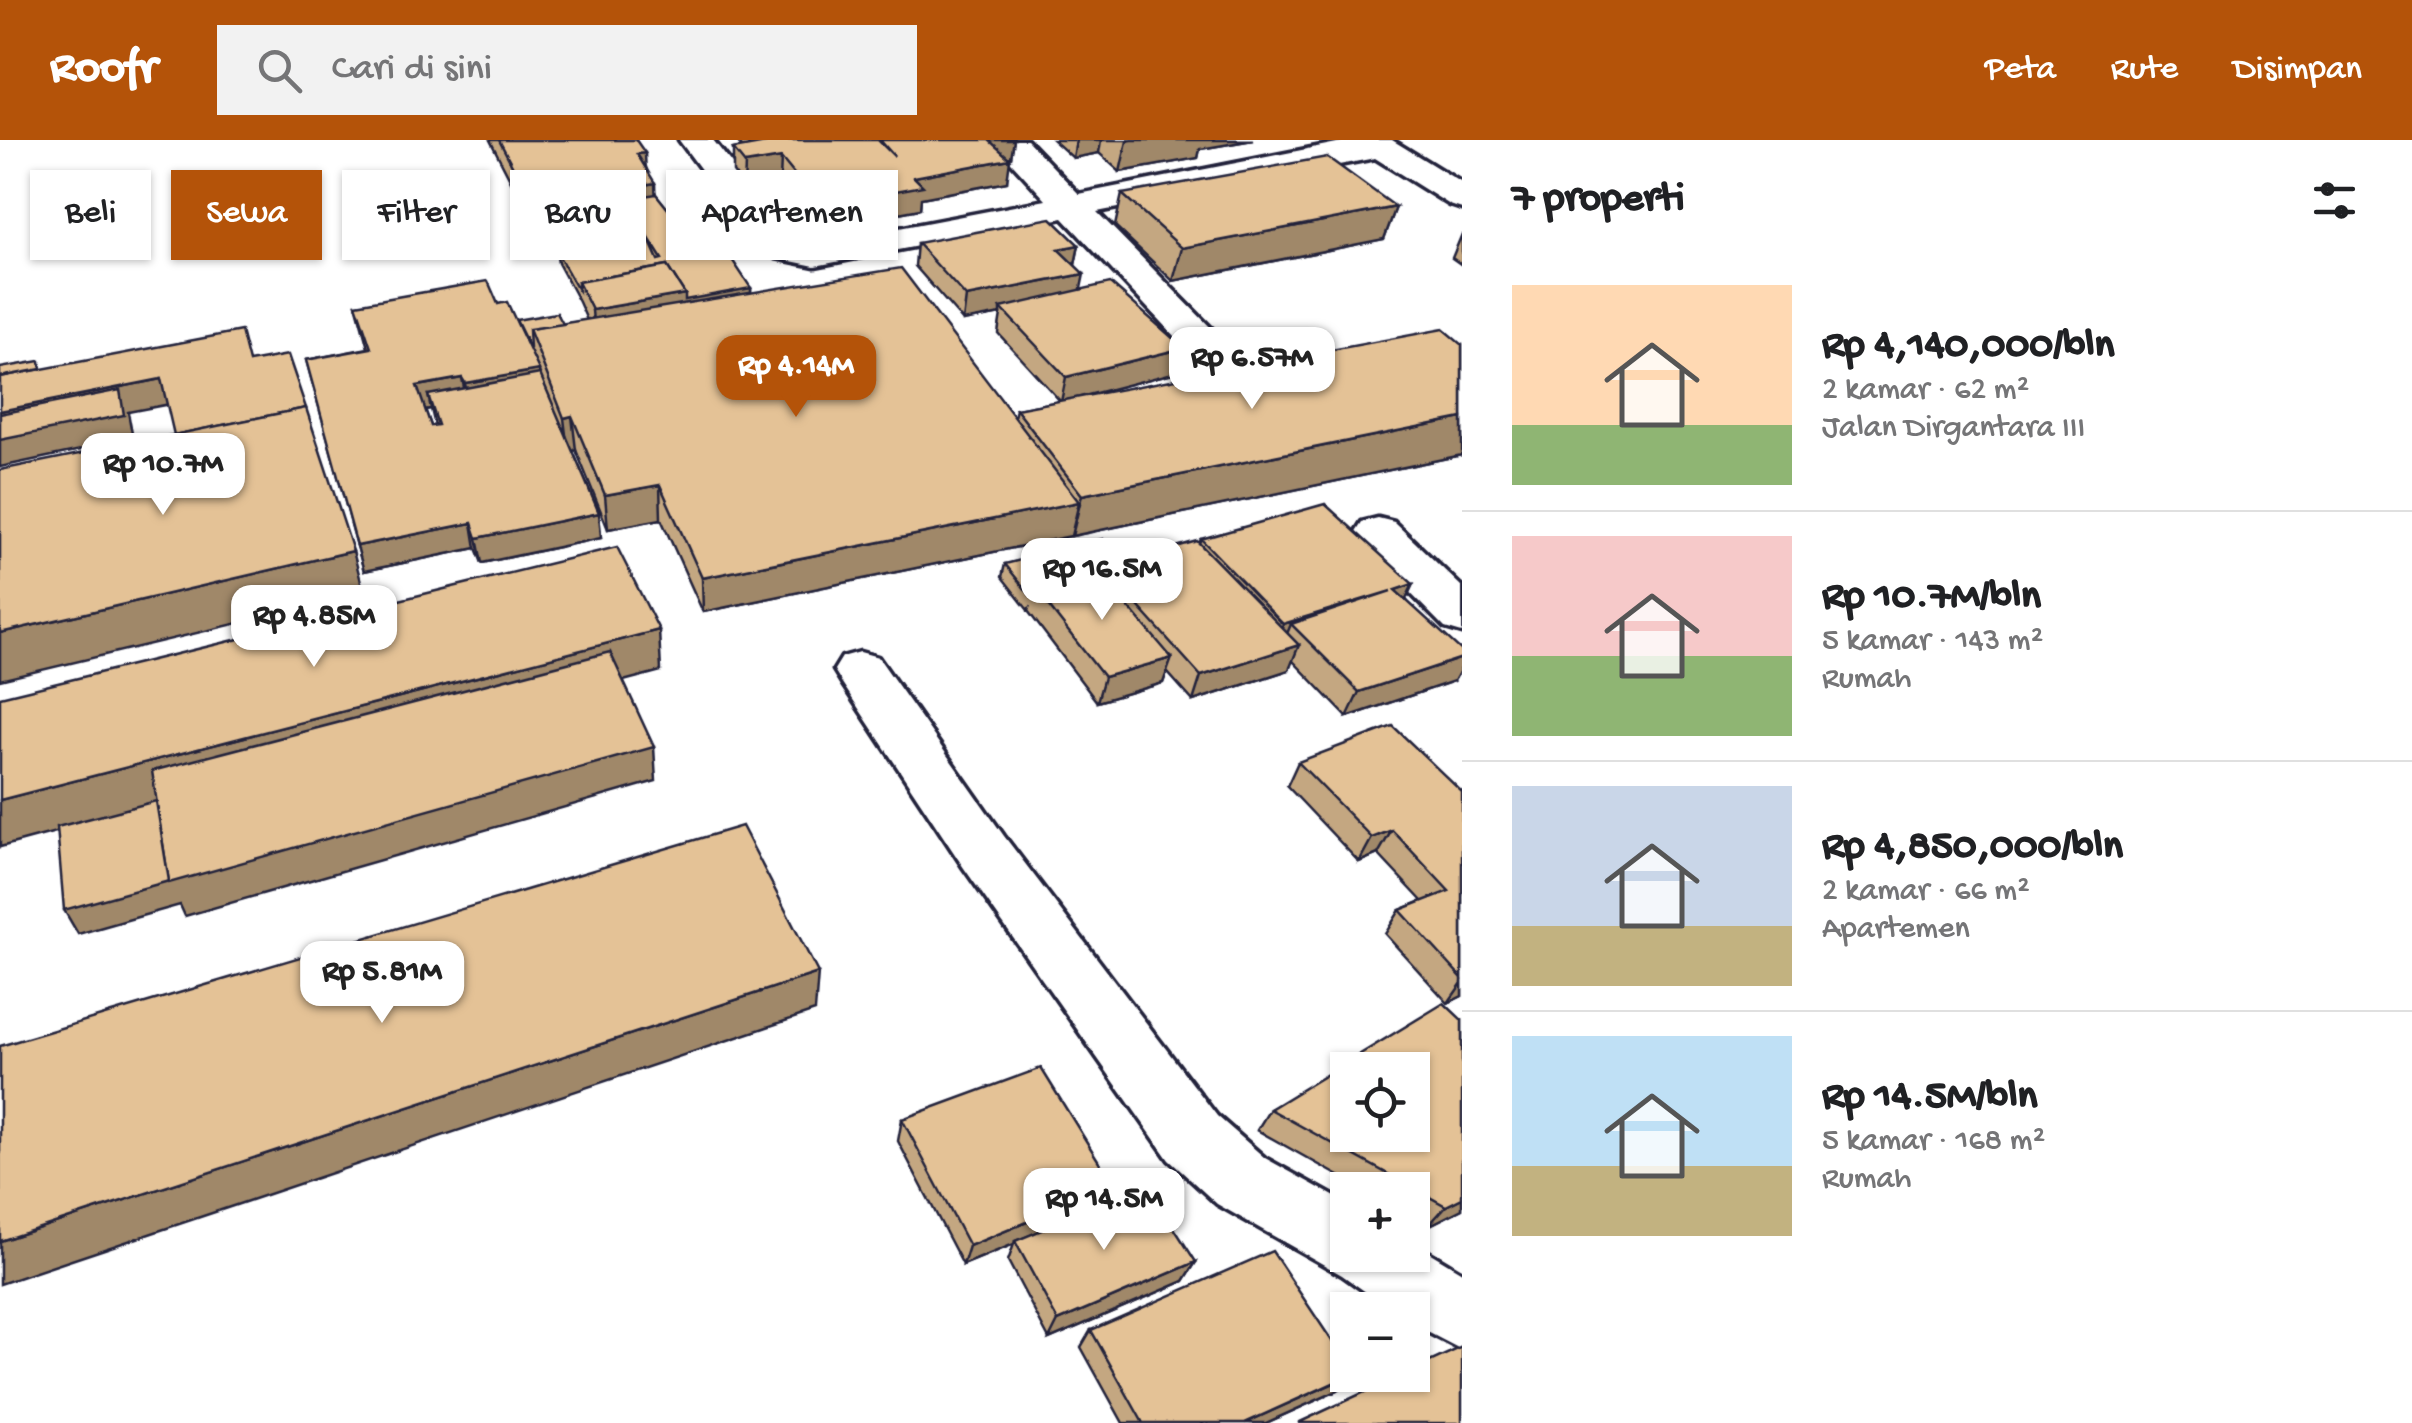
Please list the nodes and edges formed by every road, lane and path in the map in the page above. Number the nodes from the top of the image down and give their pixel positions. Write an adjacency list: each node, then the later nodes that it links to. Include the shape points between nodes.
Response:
1 (696, 140): 5 (street, via 773,241 816,255)
2 (1008, 140): 5 (street)
3 (1374, 144): 4 (street); 5 (street)
4 (1462, 198)
5 (1077, 207): 6 (street)
6 (1207, 346)
7 (1378, 533): 8 (street)
8 (1462, 616)
9 (860, 670): 10 (street, via 1193,1138 1241,1181)
10 (1330, 1233)
11 (1396, 1272): 12 (street)
12 (1462, 1313)

